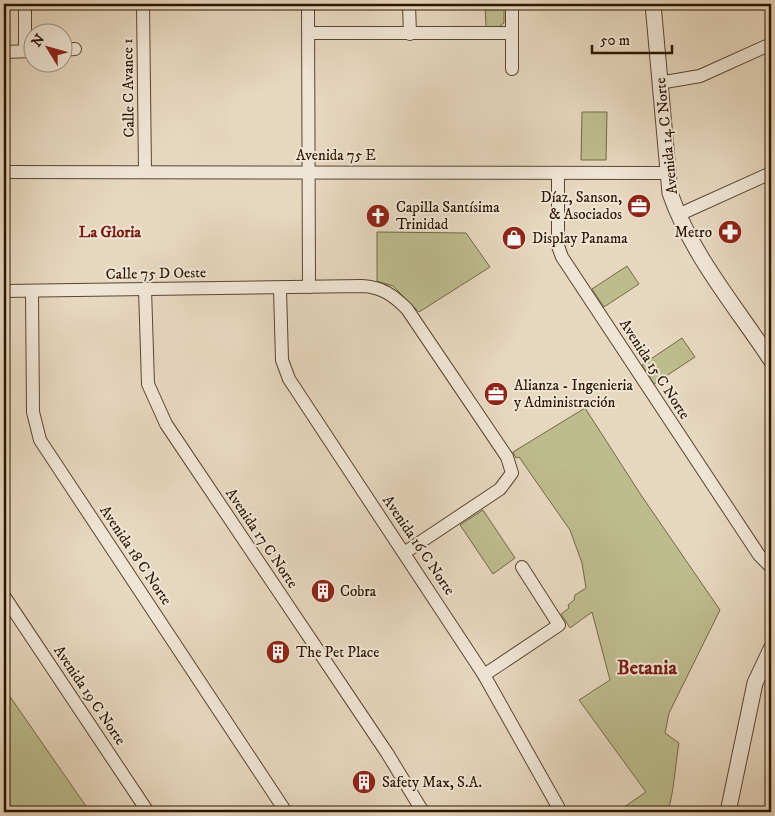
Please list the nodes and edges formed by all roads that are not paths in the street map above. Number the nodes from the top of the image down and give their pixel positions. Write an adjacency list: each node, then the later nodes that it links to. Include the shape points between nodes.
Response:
1 (25, 4): 7 (street)
2 (143, 4): 18 (street, Calle C Avance 1)
3 (308, 4): 8 (street)
4 (409, 4): 10 (street)
5 (512, 4): 9 (street)
6 (653, 4): 15 (street, Avenida 14 C Norte)
7 (27, 22)
8 (309, 33): 10 (street); 16 (street)
9 (512, 33): 10 (street); 14 (street)
10 (410, 34)
11 (771, 44): 15 (street, via 700,76)
12 (22, 51): 13 (street)
13 (4, 52)
14 (512, 69)
15 (660, 83): 20 (street, Avenida 14 C Norte)
16 (310, 171): 18 (street, Avenida 75 E); 19 (street, Avenida 75 E); 23 (street)
17 (4, 172): 18 (street, Avenida 75 E)
18 (145, 172)
19 (558, 173): 20 (street, Avenida 75 E); 31 (street, Avenida 15 C Norte, via 558,246 562,257 759,556)
20 (668, 173): 22 (street, Avenida 14 C Norte, via 670,193)
21 (771, 173): 22 (street)
22 (678, 215): 28 (street, Avenida 14 C Norte, via 696,249)
23 (309, 287): 25 (street, Calle 75 D Oeste); 29 (street, Calle 75 D Oeste, via 372,287 398,300 510,465 512,473 500,489)
24 (144, 289): 25 (street, Calle 75 D Oeste); 27 (street, Calle 75 D Oeste); 37 (street, Avenida 17 C Norte, via 148,384 166,424 387,753)
25 (280, 289): 29 (street, Avenida 16 C Norte, via 282,360 289,379)
26 (4, 291): 27 (street, Calle 75 D Oeste)
27 (32, 291): 36 (street, Avenida 18 C Norte, via 33,412 40,440)
28 (771, 360)
29 (404, 553): 34 (street, Avenida 16 C Norte)
30 (522, 567): 34 (street, via 559,625)
31 (771, 567)
32 (4, 596): 35 (street, Avenida 19 C Norte)
33 (771, 649): 39 (street, via 755,683)
34 (484, 675): 38 (street, Avenida 16 C Norte)
35 (148, 812)
36 (286, 812)
37 (423, 812)
38 (561, 812)
39 (728, 812)

